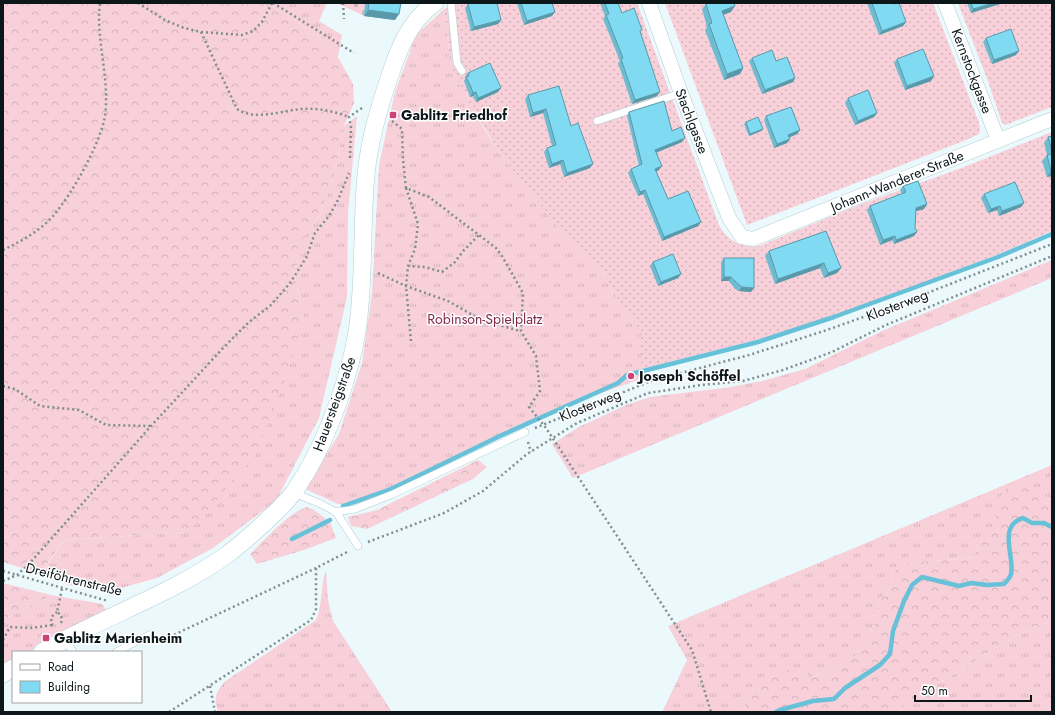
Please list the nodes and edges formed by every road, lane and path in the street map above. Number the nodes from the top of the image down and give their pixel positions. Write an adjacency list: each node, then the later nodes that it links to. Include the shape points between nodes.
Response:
1 (100, 3): 25 (path, via 98,17 106,97 104,120 95,147 72,190 52,217 26,239)
2 (138, 3): 10 (path, via 171,23)
3 (273, 3): 10 (path, via 262,22 253,31 242,36); 11 (path)
4 (343, 3): 9 (path)
5 (434, 3): 14 (street, Hauersteigstraße, via 418,17 402,43)
6 (450, 3): 12 (lane, via 457,63)
7 (648, 3): 13 (street, Stachlgasse)
8 (945, 3): 18 (street, Kernstockgasse)
9 (344, 19)
10 (201, 32): 15 (path, via 237,109 244,114 301,109 334,111)
11 (354, 53)
12 (462, 72)
13 (681, 93): 17 (lane); 23 (street, Stachlgasse, via 729,218)
14 (378, 111): 15 (path, via 365,106); 21 (path, via 402,129); 27 (street, Hauersteigstraße, via 366,177)
15 (349, 117): 19 (path)
16 (1052, 119): 18 (street, Johann-Wanderer-Straße)
17 (597, 122)
18 (998, 140): 23 (street, Johann-Wanderer-Straße, via 753,239)
19 (350, 163)
20 (350, 170): 34 (path, via 338,200 315,233 306,258 290,283 271,305 224,347)
21 (406, 188): 22 (path, via 429,197); 28 (path, via 418,224 415,250)
22 (480, 236): 28 (path, via 442,272 426,267); 30 (path, via 496,248 523,293)
23 (742, 237)
24 (1052, 244): 33 (path, Klosterweg, via 824,331 749,355 651,381)
25 (3, 250)
26 (1052, 256): 36 (path, via 886,325 832,352 783,370 743,381 648,393 577,423)
27 (362, 266): 29 (path); 37 (street, Hauersteigstraße, via 357,332 347,375 313,461)
28 (408, 266): 29 (path)
29 (406, 286): 30 (path, via 448,301 483,321); 31 (path)
30 (521, 331): 33 (path, via 536,356 540,391 529,407)
31 (411, 341)
32 (3, 386): 34 (path, via 14,389 40,406 79,410 106,425)
33 (542, 424): 35 (path, Klosterweg); 36 (path)
34 (151, 426): 42 (path)
35 (525, 432): 38 (lane, via 393,494 355,509)
36 (553, 439): 39 (path, via 527,454 483,491 444,513); 58 (path, via 692,650)
37 (294, 492): 38 (lane); 50 (street, Hauersteigstraße, via 256,530 213,564 140,603)
38 (336, 512): 39 (lane)
39 (358, 546): 40 (path)
40 (316, 568): 48 (path, via 165,639 159,631); 55 (path, via 316,609 310,620)
41 (3, 571): 42 (path, Dreiföhrenstraße)
42 (17, 575): 43 (path); 44 (path, Dreiföhrenstraße)
43 (3, 581)
44 (62, 589): 45 (path, Dreiföhrenstraße); 46 (path)
45 (113, 602)
46 (57, 612): 47 (path, via 51,618); 47 (path, via 62,620 56,626)
47 (52, 624): 49 (path, via 31,628 10,627)
48 (151, 634): 52 (lane)
49 (3, 640)
50 (69, 646): 51 (street, Hauersteigstraße)
51 (46, 651)
52 (118, 651)
53 (12, 669): 54 (street)
54 (3, 674)
55 (210, 686): 56 (path); 57 (path)
56 (169, 712)
57 (215, 712)
58 (711, 712)

